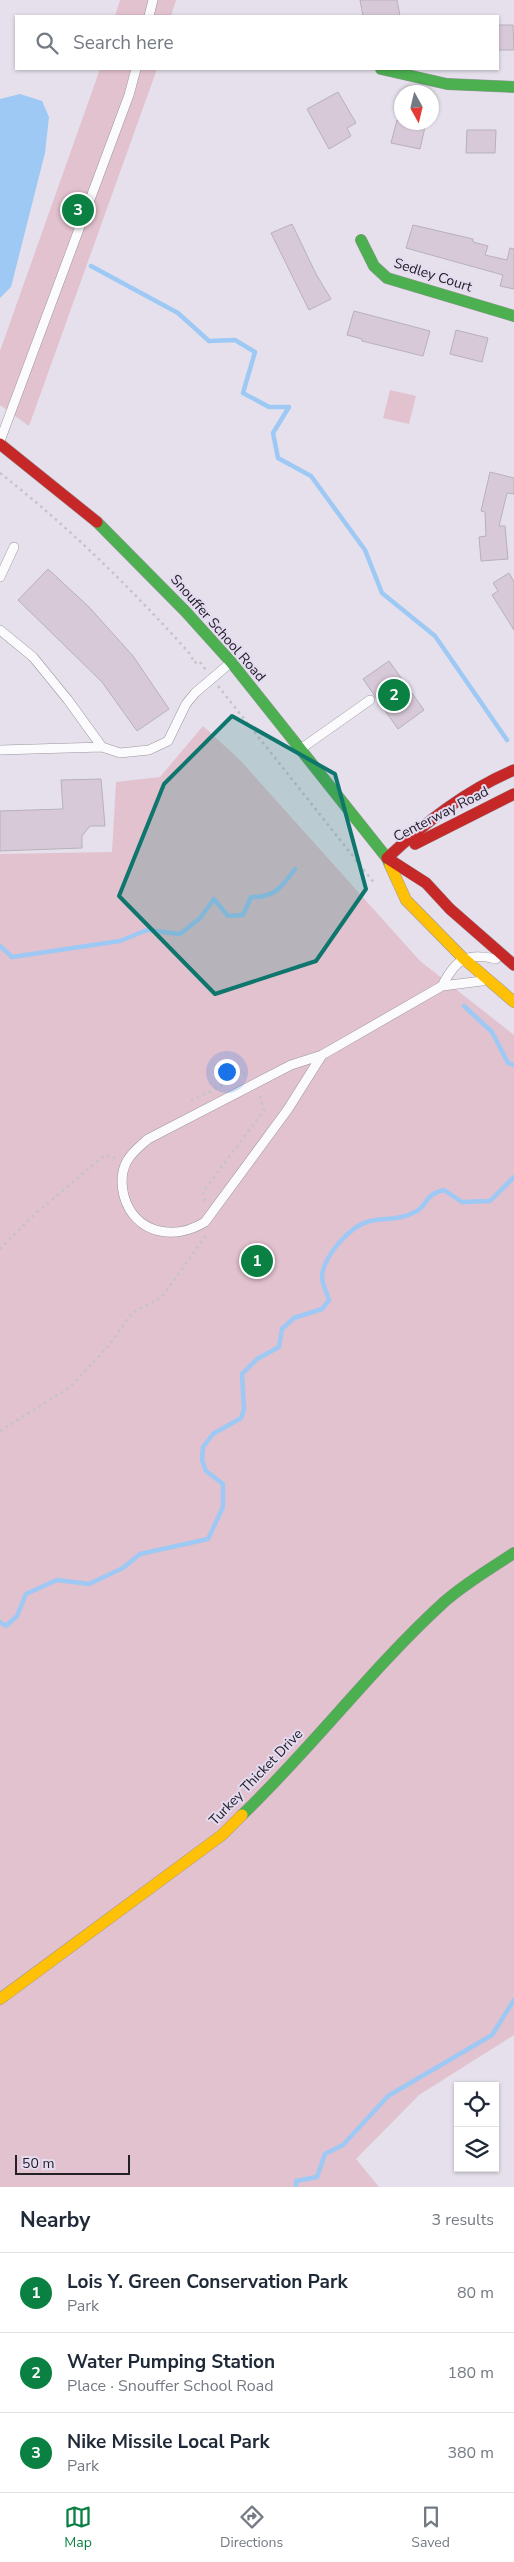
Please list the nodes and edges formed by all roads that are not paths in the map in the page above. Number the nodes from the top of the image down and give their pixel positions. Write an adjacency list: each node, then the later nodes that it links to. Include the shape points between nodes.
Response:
1 (153, 0): 2 (lane)
2 (149, 15)
3 (136, 70): 8 (lane)
4 (384, 70): 5 (street, via 423,81 479,89)
5 (514, 87)
6 (361, 240): 7 (street, Sedley Court, via 374,266 387,278)
7 (514, 316)
8 (0, 442): 12 (street, Snouffer School Road, via 121,544)
9 (14, 547): 10 (lane)
10 (0, 577)
11 (0, 630): 14 (lane, via 33,657)
12 (231, 662): 14 (lane, via 186,704 168,741 149,750 120,754); 16 (street, Snouffer School Road)
13 (370, 700): 16 (lane)
14 (102, 747): 15 (lane)
15 (0, 750)
16 (300, 750): 19 (street, Snouffer School Road)
17 (514, 770): 19 (street, Centerway Road, via 486,781 432,815)
18 (514, 794): 19 (street, Centerway Road)
19 (387, 858): 20 (street, Snouffer School Road, via 406,900); 21 (street, Snouffer School Road, via 426,883 450,909)
20 (463, 958): 21 (lane, via 486,957); 22 (street, Snouffer School Road); 23 (lane, via 451,968)
21 (513, 964)
22 (490, 981): 23 (lane); 24 (street, Snouffer School Road)
23 (442, 986): 25 (lane)
24 (514, 1002)
25 (322, 1055): 25 (lane, via 291,1065 148,1139 134,1151 126,1162 122,1188 126,1202 138,1221 156,1231 170,1233 194,1229 205,1222 288,1110)
26 (514, 1553): 27 (street, Turkey Thicket Drive, via 444,1602 222,1835)
27 (0, 1999)

